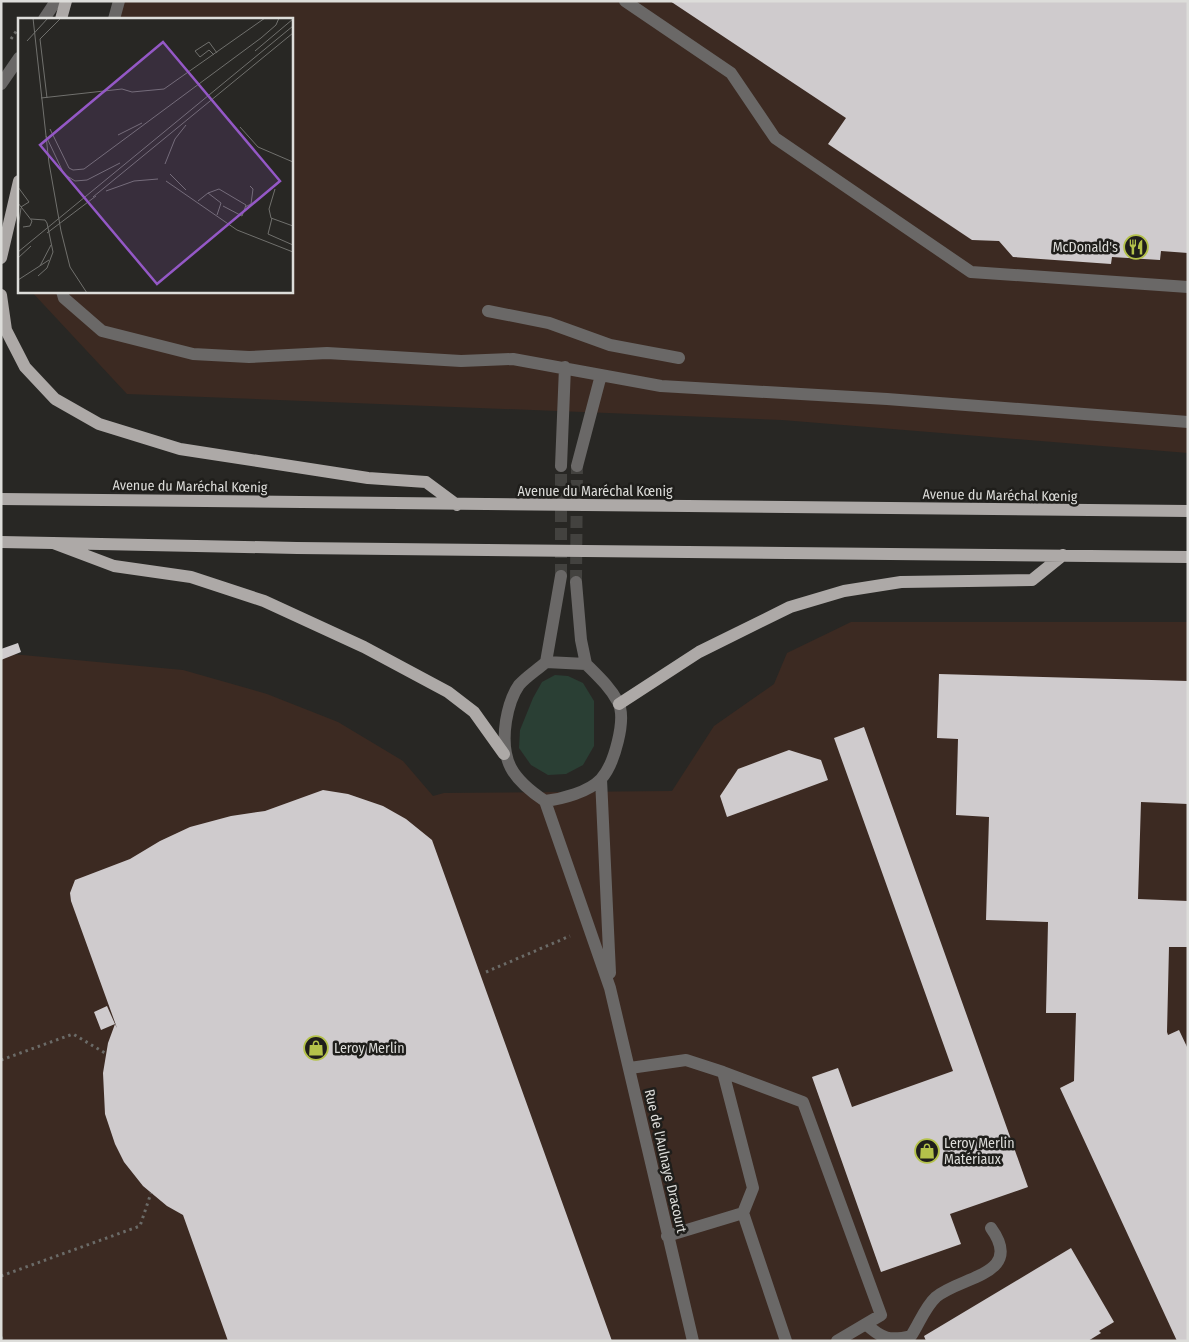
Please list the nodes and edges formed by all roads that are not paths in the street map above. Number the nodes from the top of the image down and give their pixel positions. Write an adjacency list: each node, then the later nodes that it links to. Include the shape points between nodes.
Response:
1 (56, 1): 5 (street)
2 (66, 1): 6 (main road)
3 (119, 1): 7 (street)
4 (624, 1): 12 (street, via 732,73 775,138 971,272)
5 (45, 18)
6 (62, 18)
7 (114, 18)
8 (18, 59): 9 (street)
9 (1, 84)
10 (18, 185): 11 (main road)
11 (1, 258)
12 (1188, 287)
13 (62, 292): 17 (street, via 64,298 102,331 193,354 327,353 461,361 513,359)
14 (1, 295): 23 (main road, via 6,330 25,367 55,399 99,424 180,449 368,478 426,482)
15 (488, 312): 16 (street, via 549,323 610,345)
16 (679, 358)
17 (565, 367): 18 (street); 20 (street)
18 (601, 375): 19 (street, via 661,386); 21 (street)
19 (1188, 422)
20 (562, 466)
21 (577, 466)
22 (1, 499): 23 (main road, Avenue du Maréchal Kœnig)
23 (457, 505): 24 (main road, Avenue du Maréchal Kœnig)
24 (1188, 511)
25 (1, 542): 26 (main road)
26 (53, 543): 27 (main road); 34 (main road, via 114,566 190,577 264,601 356,644 448,692 474,712)
27 (1063, 556): 28 (main road); 33 (main road, via 1032,580 901,582 844,591 790,607 699,652)
28 (1188, 557)
29 (561, 576): 31 (street)
30 (576, 582): 32 (street)
31 (546, 662): 32 (street); 34 (street, via 519,685 508,707)
32 (586, 664): 33 (street)
33 (619, 704): 35 (street, via 621,725 614,754)
34 (504, 754): 36 (street, via 528,790)
35 (601, 779): 36 (street, via 567,798); 37 (street, Rue de l'Aulnaye Dracourt)
36 (545, 801): 37 (street, Rue de l'Aulnaye Dracourt)
37 (610, 988): 38 (street, Rue de l'Aulnaye Dracourt)
38 (630, 1068): 39 (street, via 686,1060); 42 (street, Rue de l'Aulnaye Dracourt)
39 (723, 1072): 40 (street, via 753,1188); 43 (street, via 803,1102 881,1315)
40 (743, 1213): 42 (street); 45 (street)
41 (991, 1228): 43 (street, via 1000,1240 1002,1250 998,1261 989,1271 947,1289 935,1298 911,1336 894,1340 877,1334)
42 (667, 1236): 44 (street, Rue de l'Aulnaye Dracourt)
43 (866, 1324): 46 (street)
44 (693, 1341)
45 (786, 1341)
46 (837, 1341)

